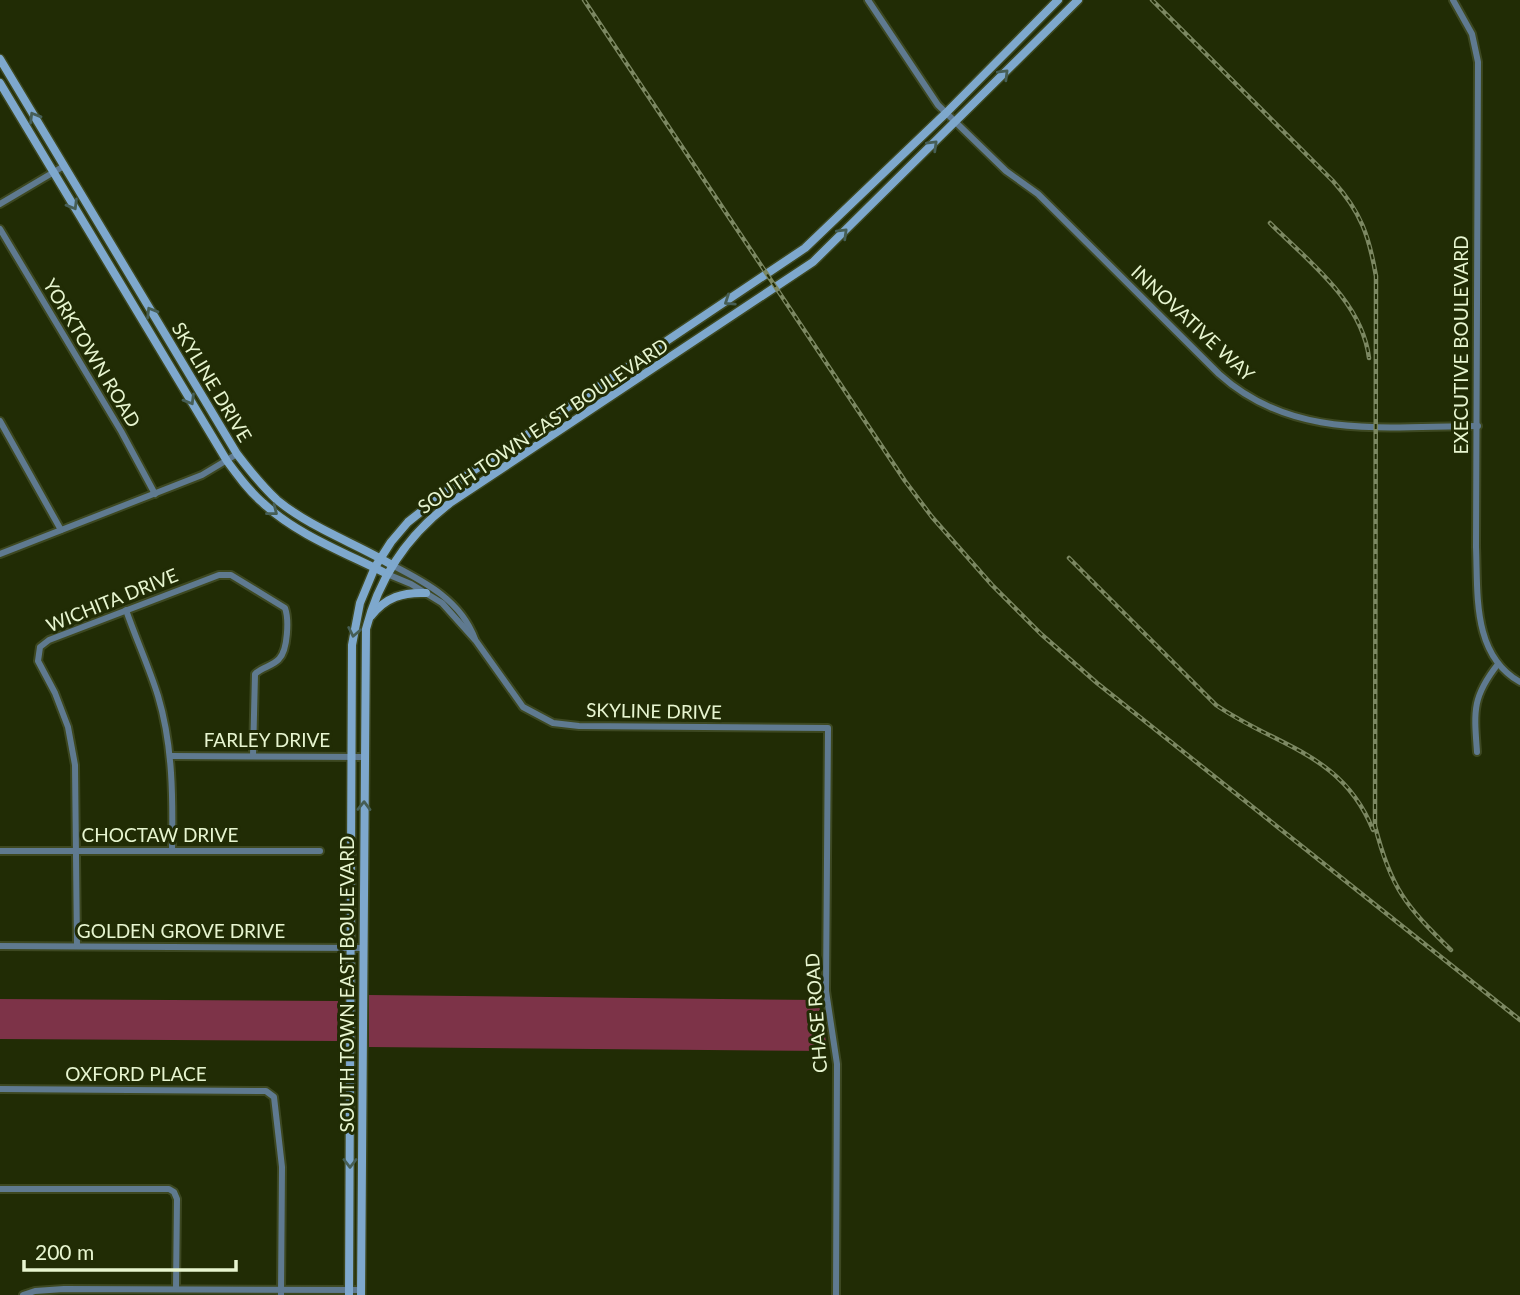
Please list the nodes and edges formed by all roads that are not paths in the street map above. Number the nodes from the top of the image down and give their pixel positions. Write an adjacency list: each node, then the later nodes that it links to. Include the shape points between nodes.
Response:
1 (868, 0): 7 (street, INNOVATIVE WAY)
2 (1058, 0): 7 (main road, SOUTH TOWN EAST BOULEVARD)
3 (1078, 0): 8 (main road, SOUTH TOWN EAST BOULEVARD, one-way to 3)
4 (1453, 0): 16 (street, EXECUTIVE BOULEVARD, via 1472,34 1478,62)
5 (0, 59): 9 (main road, SKYLINE DRIVE, one-way to 5)
6 (0, 83): 10 (main road, SKYLINE DRIVE)
7 (946, 113): 8 (street, INNOVATIVE WAY); 11 (main road, SOUTH TOWN EAST BOULEVARD)
8 (956, 123): 12 (main road, SOUTH TOWN EAST BOULEVARD, one-way to 8); 16 (street, INNOVATIVE WAY, via 1006,171 1038,194 1220,374 1252,399 1287,416 1325,425)
9 (64, 166): 10 (street); 17 (main road, SKYLINE DRIVE, one-way to 9)
10 (54, 173): 13 (street); 18 (main road, SKYLINE DRIVE, one-way to 18)
11 (868, 188): 12 (main road); 22 (main road, SOUTH TOWN EAST BOULEVARD, one-way to 22, via 786,263 467,475 408,522)
12 (878, 199): 23 (main road, SOUTH TOWN EAST BOULEVARD, one-way to 12, via 428,520 792,278)
13 (0, 204)
14 (0, 229): 19 (street, YORKTOWN ROAD)
15 (0, 421): 20 (street)
16 (1478, 426): 30 (street, EXECUTIVE BOULEVARD, via 1479,613 1483,638)
17 (237, 454): 18 (street); 22 (main road, SKYLINE DRIVE, via 293,512)
18 (227, 461): 19 (street); 24 (main road, SKYLINE DRIVE, one-way to 24, via 261,501 286,521)
19 (155, 494): 20 (street)
20 (61, 530): 21 (street)
21 (0, 554)
22 (379, 558): 23 (main road, SKYLINE DRIVE); 24 (main road, SOUTH TOWN EAST BOULEVARD)
23 (392, 565): 25 (main road, SOUTH TOWN EAST BOULEVARD); 29 (street, SKYLINE DRIVE, via 457,607)
24 (375, 567): 25 (main road, SKYLINE DRIVE); 36 (main road, SOUTH TOWN EAST BOULEVARD, one-way to 36, via 360,603 352,645)
25 (387, 574): 26 (street, SKYLINE DRIVE); 28 (main road, SOUTH TOWN EAST BOULEVARD)
26 (426, 593): 28 (main road, via 394,597 379,606); 29 (street, SKYLINE DRIVE, via 442,603)
27 (126, 610): 34 (street, WICHITA DRIVE, via 219,575 231,575 285,608 284,653 255,674); 35 (street, via 158,696); 39 (street, WICHITA DRIVE, via 40,647 38,661 68,727 75,765)
28 (368, 621): 37 (main road, SOUTH TOWN EAST BOULEVARD)
29 (475, 641): 32 (street, SKYLINE DRIVE, via 523,707 553,723)
30 (1498, 664): 31 (street, EXECUTIVE BOULEVARD); 33 (street, via 1477,696)
31 (1520, 682)
32 (828, 728): 53 (street, CHASE ROAD, via 826,991 837,1064)
33 (1477, 751)
34 (253, 755): 35 (street, FARLEY DRIVE); 36 (street, FARLEY DRIVE)
35 (170, 756): 40 (street)
36 (353, 757): 37 (street, FARLEY DRIVE); 44 (main road, SOUTH TOWN EAST BOULEVARD)
37 (365, 757): 45 (main road, SOUTH TOWN EAST BOULEVARD, one-way to 37)
38 (0, 851): 39 (street, CHOCTAW DRIVE)
39 (76, 851): 40 (street, CHOCTAW DRIVE); 43 (street, WICHITA DRIVE)
40 (173, 851): 41 (street, CHOCTAW DRIVE)
41 (320, 851)
42 (0, 946): 43 (street, GOLDEN GROVE DRIVE)
43 (77, 946): 44 (street, GOLDEN GROVE DRIVE)
44 (351, 948): 45 (street, GOLDEN GROVE DRIVE); 50 (main road, SOUTH TOWN EAST BOULEVARD, one-way to 50)
45 (362, 948): 51 (main road, SOUTH TOWN EAST BOULEVARD)
46 (0, 1089): 49 (street, OXFORD PLACE, via 272,1093 282,1167)
47 (0, 1189): 48 (street, via 169,1189 177,1199)
48 (176, 1289): 49 (street); 52 (street, via 64,1289)
49 (281, 1292): 50 (street)
50 (349, 1292): 51 (street)
51 (361, 1292)
52 (23, 1295)
53 (836, 1295)

